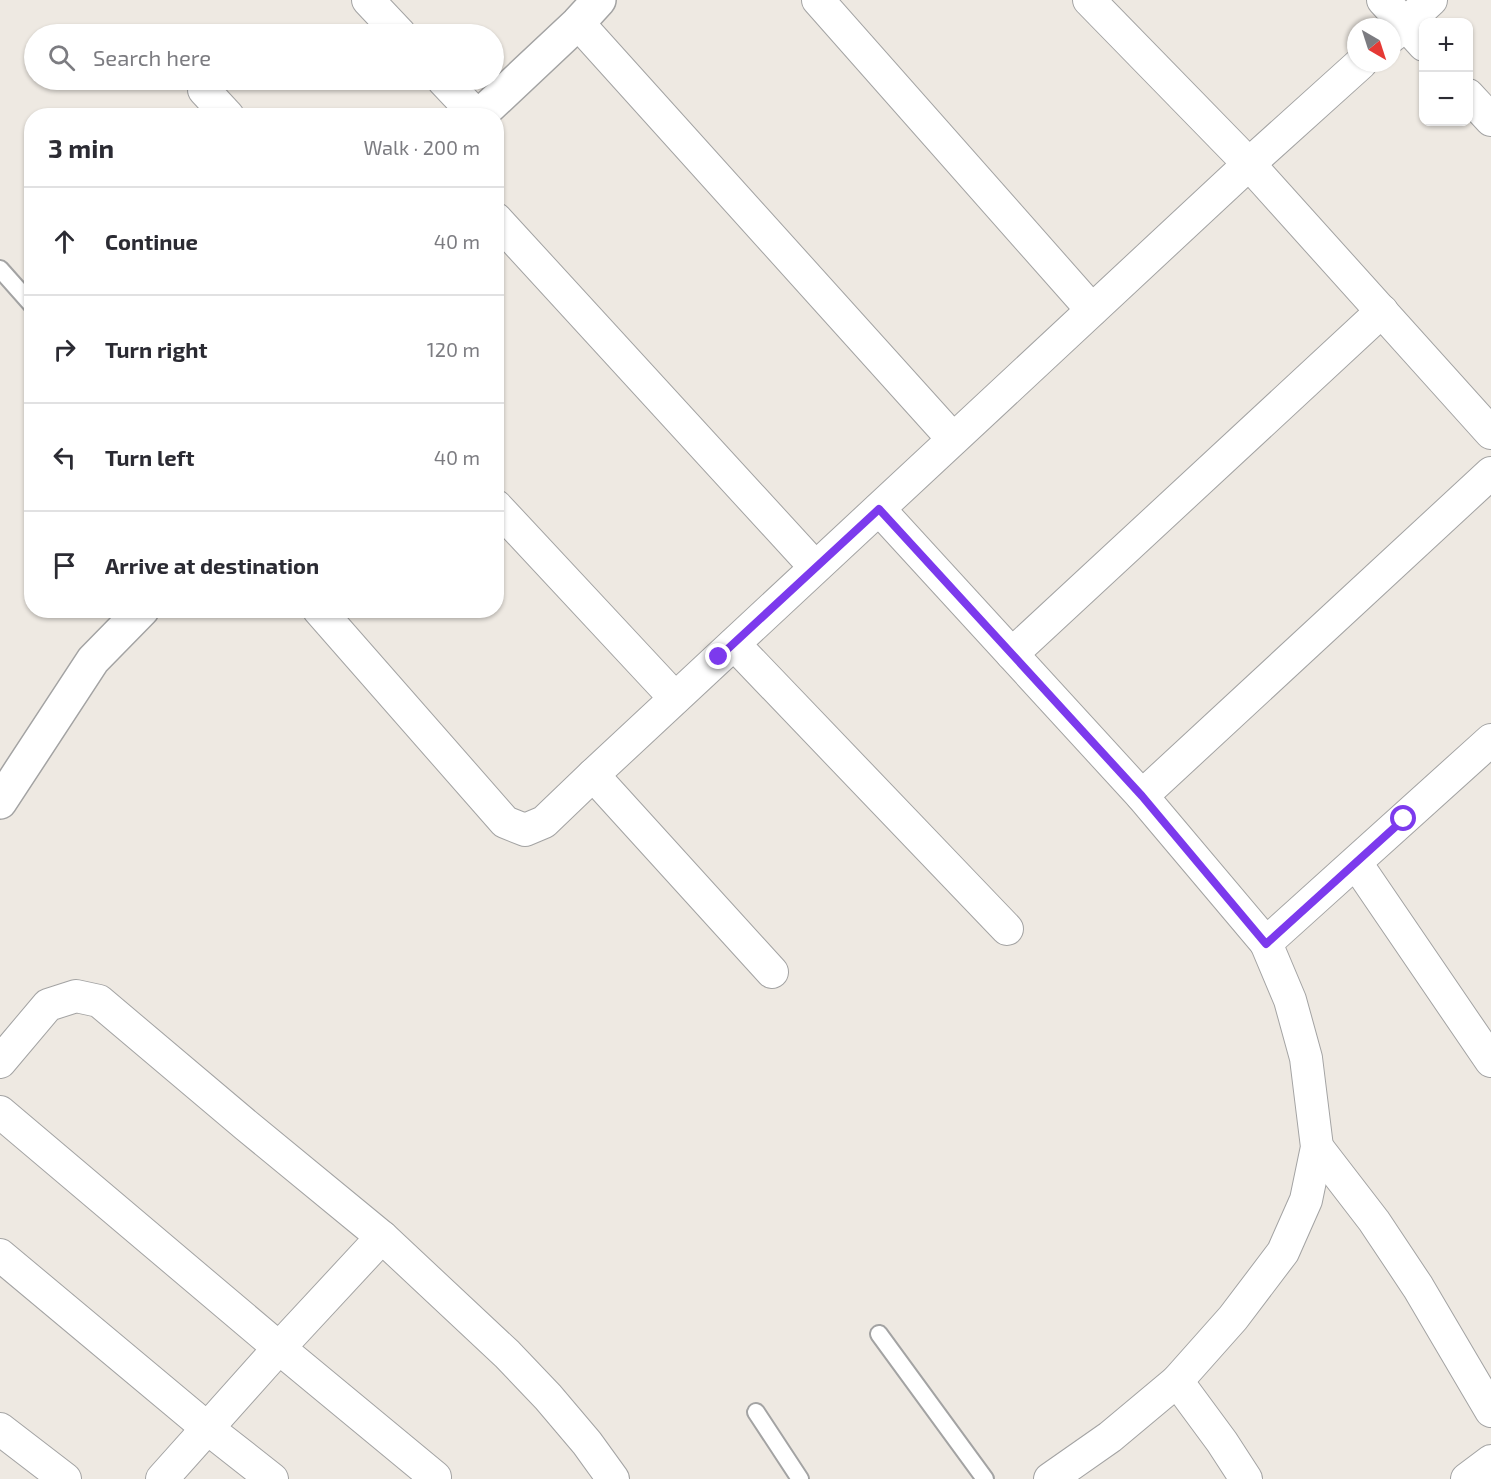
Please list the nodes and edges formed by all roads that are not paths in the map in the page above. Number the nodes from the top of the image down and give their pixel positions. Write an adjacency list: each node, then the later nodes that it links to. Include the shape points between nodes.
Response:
1 (368, 0): 7 (street)
2 (818, 0): 21 (street)
3 (1089, 0): 17 (street)
4 (1383, 0): 8 (street)
5 (1431, 0): 8 (street)
6 (588, 12): 15 (street); 24 (street)
7 (391, 24)
8 (1407, 35)
9 (1351, 72): 17 (street)
10 (204, 90): 13 (street)
11 (453, 90): 14 (street)
12 (1473, 100): 16 (street)
13 (221, 108)
14 (470, 108)
15 (486, 108)
16 (1491, 120)
17 (1249, 164): 21 (street); 22 (street)
18 (504, 228): 28 (street)
19 (0, 269): 20 (lane)
20 (24, 295)
21 (1092, 310): 24 (street)
22 (1382, 311): 23 (street); 32 (street)
23 (1491, 433)
24 (953, 440): 26 (street)
25 (1491, 472): 36 (street)
26 (879, 509): 28 (street); 32 (street)
27 (504, 515): 33 (street)
28 (815, 567): 31 (street)
29 (134, 618): 37 (street, via 93,660)
30 (326, 618): 35 (street, via 505,822 525,830 544,822)
31 (734, 644): 33 (street); 39 (street)
32 (1012, 654): 36 (street)
33 (675, 698): 35 (street)
34 (1489, 746): 38 (street)
35 (593, 775): 41 (street)
36 (1142, 796): 40 (street)
37 (0, 802)
38 (1356, 863): 40 (street); 42 (street)
39 (1007, 929)
40 (1266, 944): 45 (street, via 1290,1000 1306,1058)
41 (772, 972)
42 (1491, 1061)
43 (0, 1062): 46 (street, via 48,1005 76,996 99,1001)
44 (0, 1112): 49 (street)
45 (1317, 1147): 50 (street, via 1306,1200 1283,1252 1233,1318); 51 (street, via 1418,1287)
46 (381, 1237): 49 (street); 60 (street, via 515,1363 561,1412)
47 (0, 1255): 53 (street)
48 (879, 1334): 62 (lane)
49 (279, 1348): 53 (street); 56 (street)
50 (1177, 1381): 63 (street, via 1110,1437); 64 (street)
51 (1491, 1411)
52 (756, 1412): 61 (lane)
53 (207, 1428): 58 (street); 59 (street)
54 (0, 1429): 57 (street)
55 (1491, 1461): 65 (street)
56 (435, 1477)
57 (65, 1479)
58 (162, 1479)
59 (272, 1479)
60 (613, 1479)
61 (800, 1479)
62 (985, 1479)
63 (1050, 1479)
64 (1246, 1479)
65 (1467, 1479)

